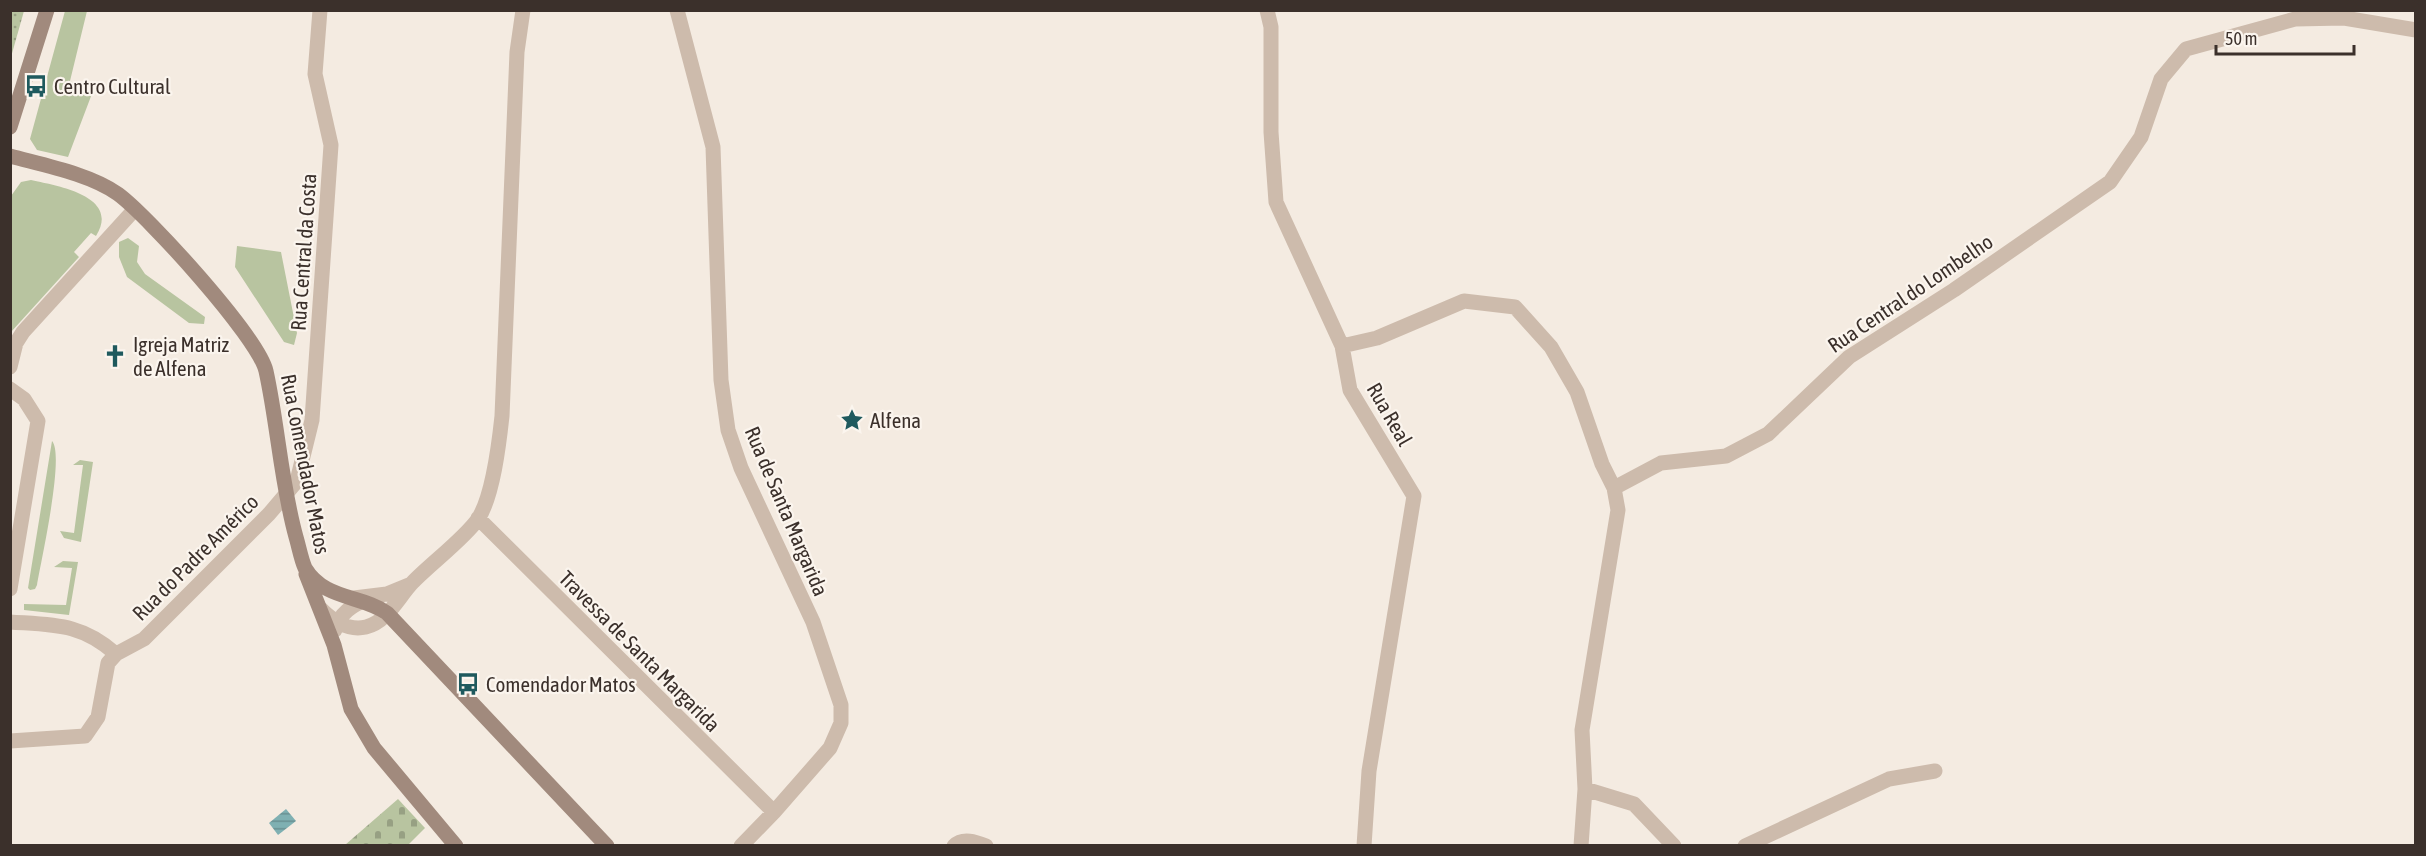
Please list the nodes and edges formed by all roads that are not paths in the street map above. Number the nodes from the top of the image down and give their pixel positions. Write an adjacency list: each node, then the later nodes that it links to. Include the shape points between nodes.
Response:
1 (47, 10): 7 (street)
2 (320, 10): 14 (street, Rua Central da Costa, via 315,74 331,145 314,396 297,481)
3 (523, 10): 15 (street, via 517,52 502,416 498,460)
4 (676, 10): 29 (street, Rua de Santa Margarida, via 713,147 720,380 728,430 741,468 813,622 841,705 842,723 830,748)
5 (1267, 10): 10 (street, Rua Real, via 1271,27 1276,202)
6 (2415, 30): 13 (street, Rua Central do Lombelho, via 2344,18 2295,19 2186,49 2161,79 2141,137 2110,182 1849,357 1768,434 1726,456 1661,463)
7 (10, 127)
8 (10, 156): 9 (street, Rua Comendador Matos, via 74,174 116,193)
9 (135, 209): 11 (street, via 23,332); 14 (street, Rua Comendador Matos, via 237,322 266,368)
10 (1342, 346): 13 (street, via 1377,338 1464,301 1515,307 1551,347 1577,392); 35 (street, Rua Real, via 1350,390 1414,496 1370,759)
11 (10, 368)
12 (10, 389): 18 (street, via 24,399 38,421)
13 (1614, 488): 28 (street, via 1618,510 1581,730)
14 (286, 492): 16 (street, Rua Comendador Matos); 25 (street, Rua do Padre Américo, via 269,514 144,639)
15 (478, 518): 17 (street); 29 (street, Travessa de Santa Margarida)
16 (305, 568): 19 (street, Rua Comendador Matos, via 339,595); 20 (street)
17 (411, 584): 19 (street); 21 (street)
18 (10, 589)
19 (367, 600): 21 (street, Rua Comendador Matos); 23 (street, via 351,606)
20 (321, 609): 23 (street); 24 (street)
21 (387, 613): 23 (street, via 367,627 352,628); 31 (street, Rua Comendador Matos)
22 (10, 622): 25 (street, via 69,626 90,635)
23 (337, 622): 24 (street)
24 (334, 645): 30 (street, via 351,709 374,748)
25 (116, 654): 26 (street, via 108,663 98,717 85,736)
26 (10, 741)
27 (1935, 771): 38 (street, via 1889,779)
28 (1586, 789): 36 (street); 37 (street, via 1634,804)
29 (774, 812): 32 (street, Rua de Santa Margarida)
30 (456, 846)
31 (607, 846)
32 (741, 846)
33 (954, 846): 34 (street, via 974,841)
34 (986, 846)
35 (1364, 846)
36 (1581, 846)
37 (1674, 846)
38 (1745, 846)

